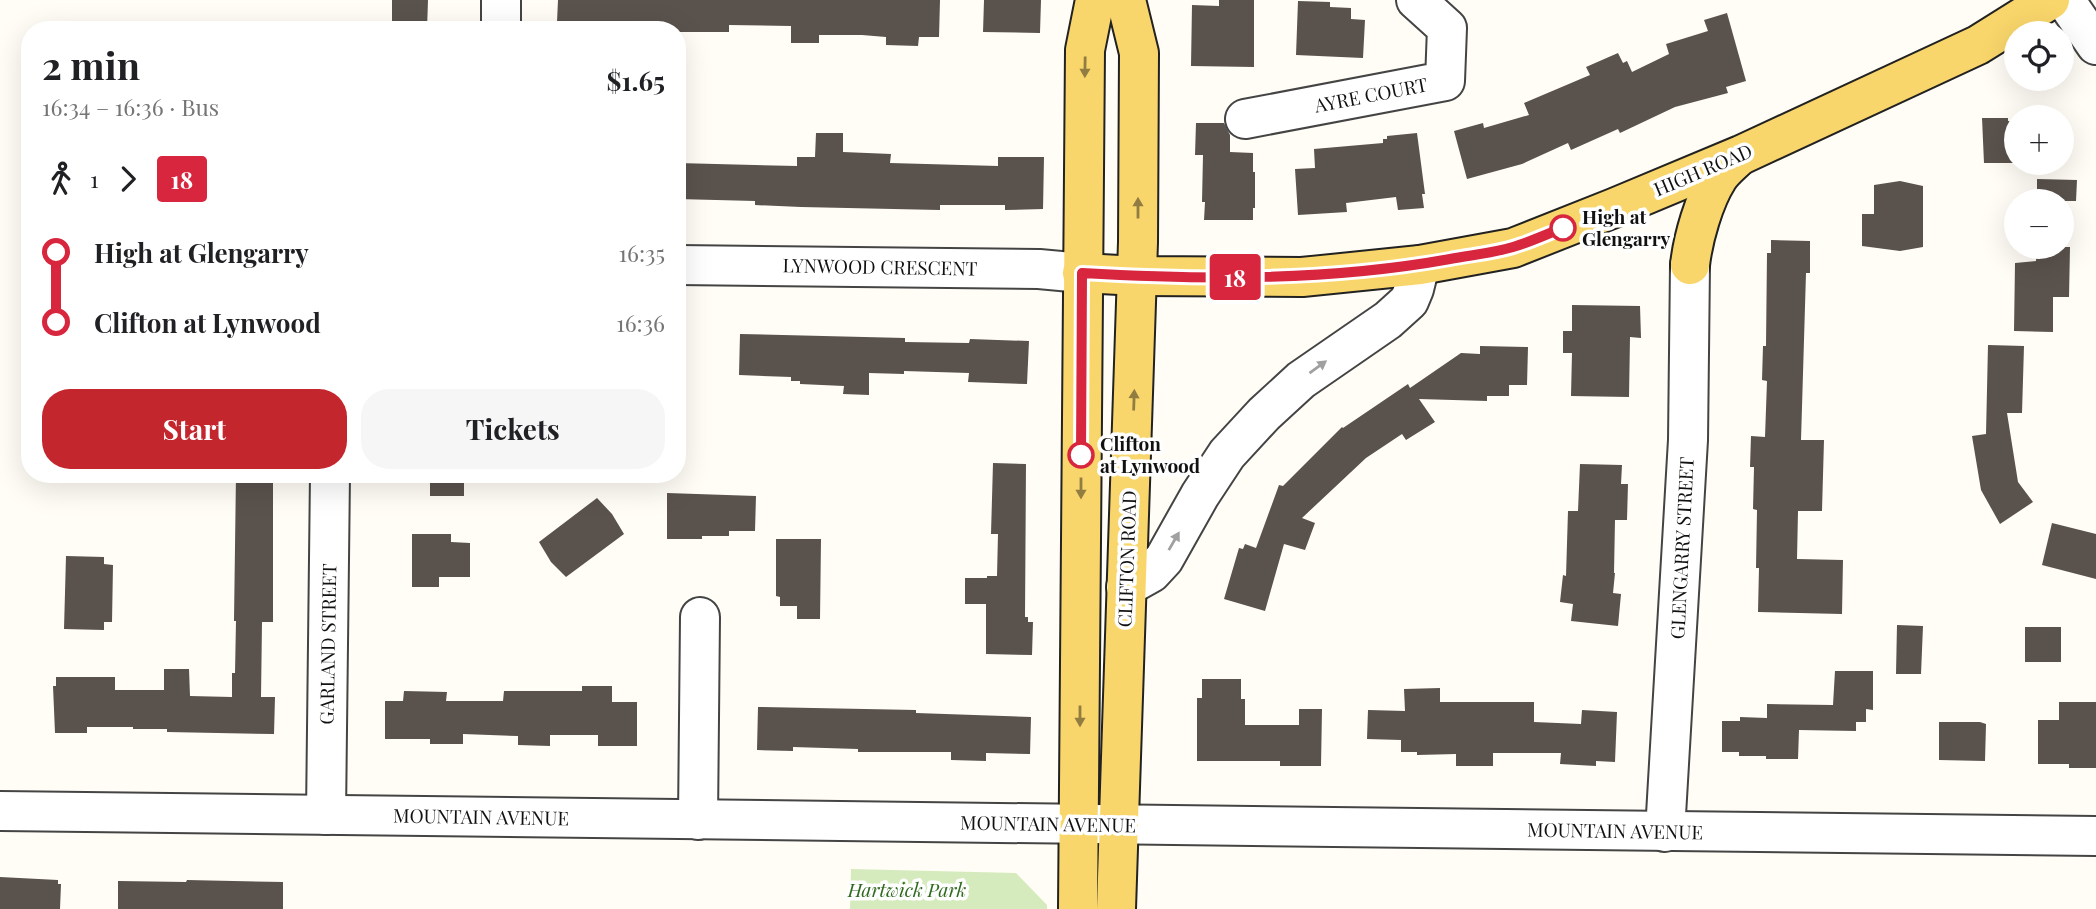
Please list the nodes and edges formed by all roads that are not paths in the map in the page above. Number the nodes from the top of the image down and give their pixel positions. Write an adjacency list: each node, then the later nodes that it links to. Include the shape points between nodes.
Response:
1 (502, 0): 7 (street)
2 (1095, 0): 14 (main road, one-way to 14, via 1085,50)
3 (1126, 0): 15 (main road, CLIFTON ROAD, one-way to 3, via 1139,53)
4 (1416, 0): 9 (street, AYRE COURT, via 1447,28 1445,81)
5 (2050, 0): 10 (main road, HIGH ROAD, via 1978,45)
6 (2065, 0): 8 (street)
7 (502, 21)
8 (2096, 45)
9 (1245, 119)
10 (1741, 155): 12 (main road, HIGH ROAD, via 1513,247); 13 (main road, via 1719,175 1710,194)
11 (686, 265): 14 (street, LYNWOOD CRESCENT)
12 (1420, 265): 15 (main road, HIGH ROAD, via 1302,277); 17 (street, one-way to 12, via 1151,573 1164,559 1227,454 1264,414 1301,380 1409,301)
13 (1690, 265): 24 (street, GLENGARRY STREET, via 1688,440)
14 (1082, 273): 15 (main road, HIGH ROAD); 22 (main road, one-way to 22)
15 (1138, 276): 17 (main road, CLIFTON ROAD, one-way to 15)
16 (330, 483): 20 (street, GARLAND STREET)
17 (1126, 587): 23 (main road, CLIFTON ROAD)
18 (700, 617): 21 (street)
19 (0, 811): 20 (street, MOUNTAIN AVENUE)
20 (326, 814): 21 (street, MOUNTAIN AVENUE)
21 (698, 820): 22 (street, MOUNTAIN AVENUE)
22 (1079, 824): 23 (street, MOUNTAIN AVENUE); 26 (main road)
23 (1118, 824): 24 (street, MOUNTAIN AVENUE); 27 (main road, CLIFTON ROAD)
24 (1665, 831): 25 (street, MOUNTAIN AVENUE)
25 (2096, 836)
26 (1078, 909)
27 (1116, 909)

